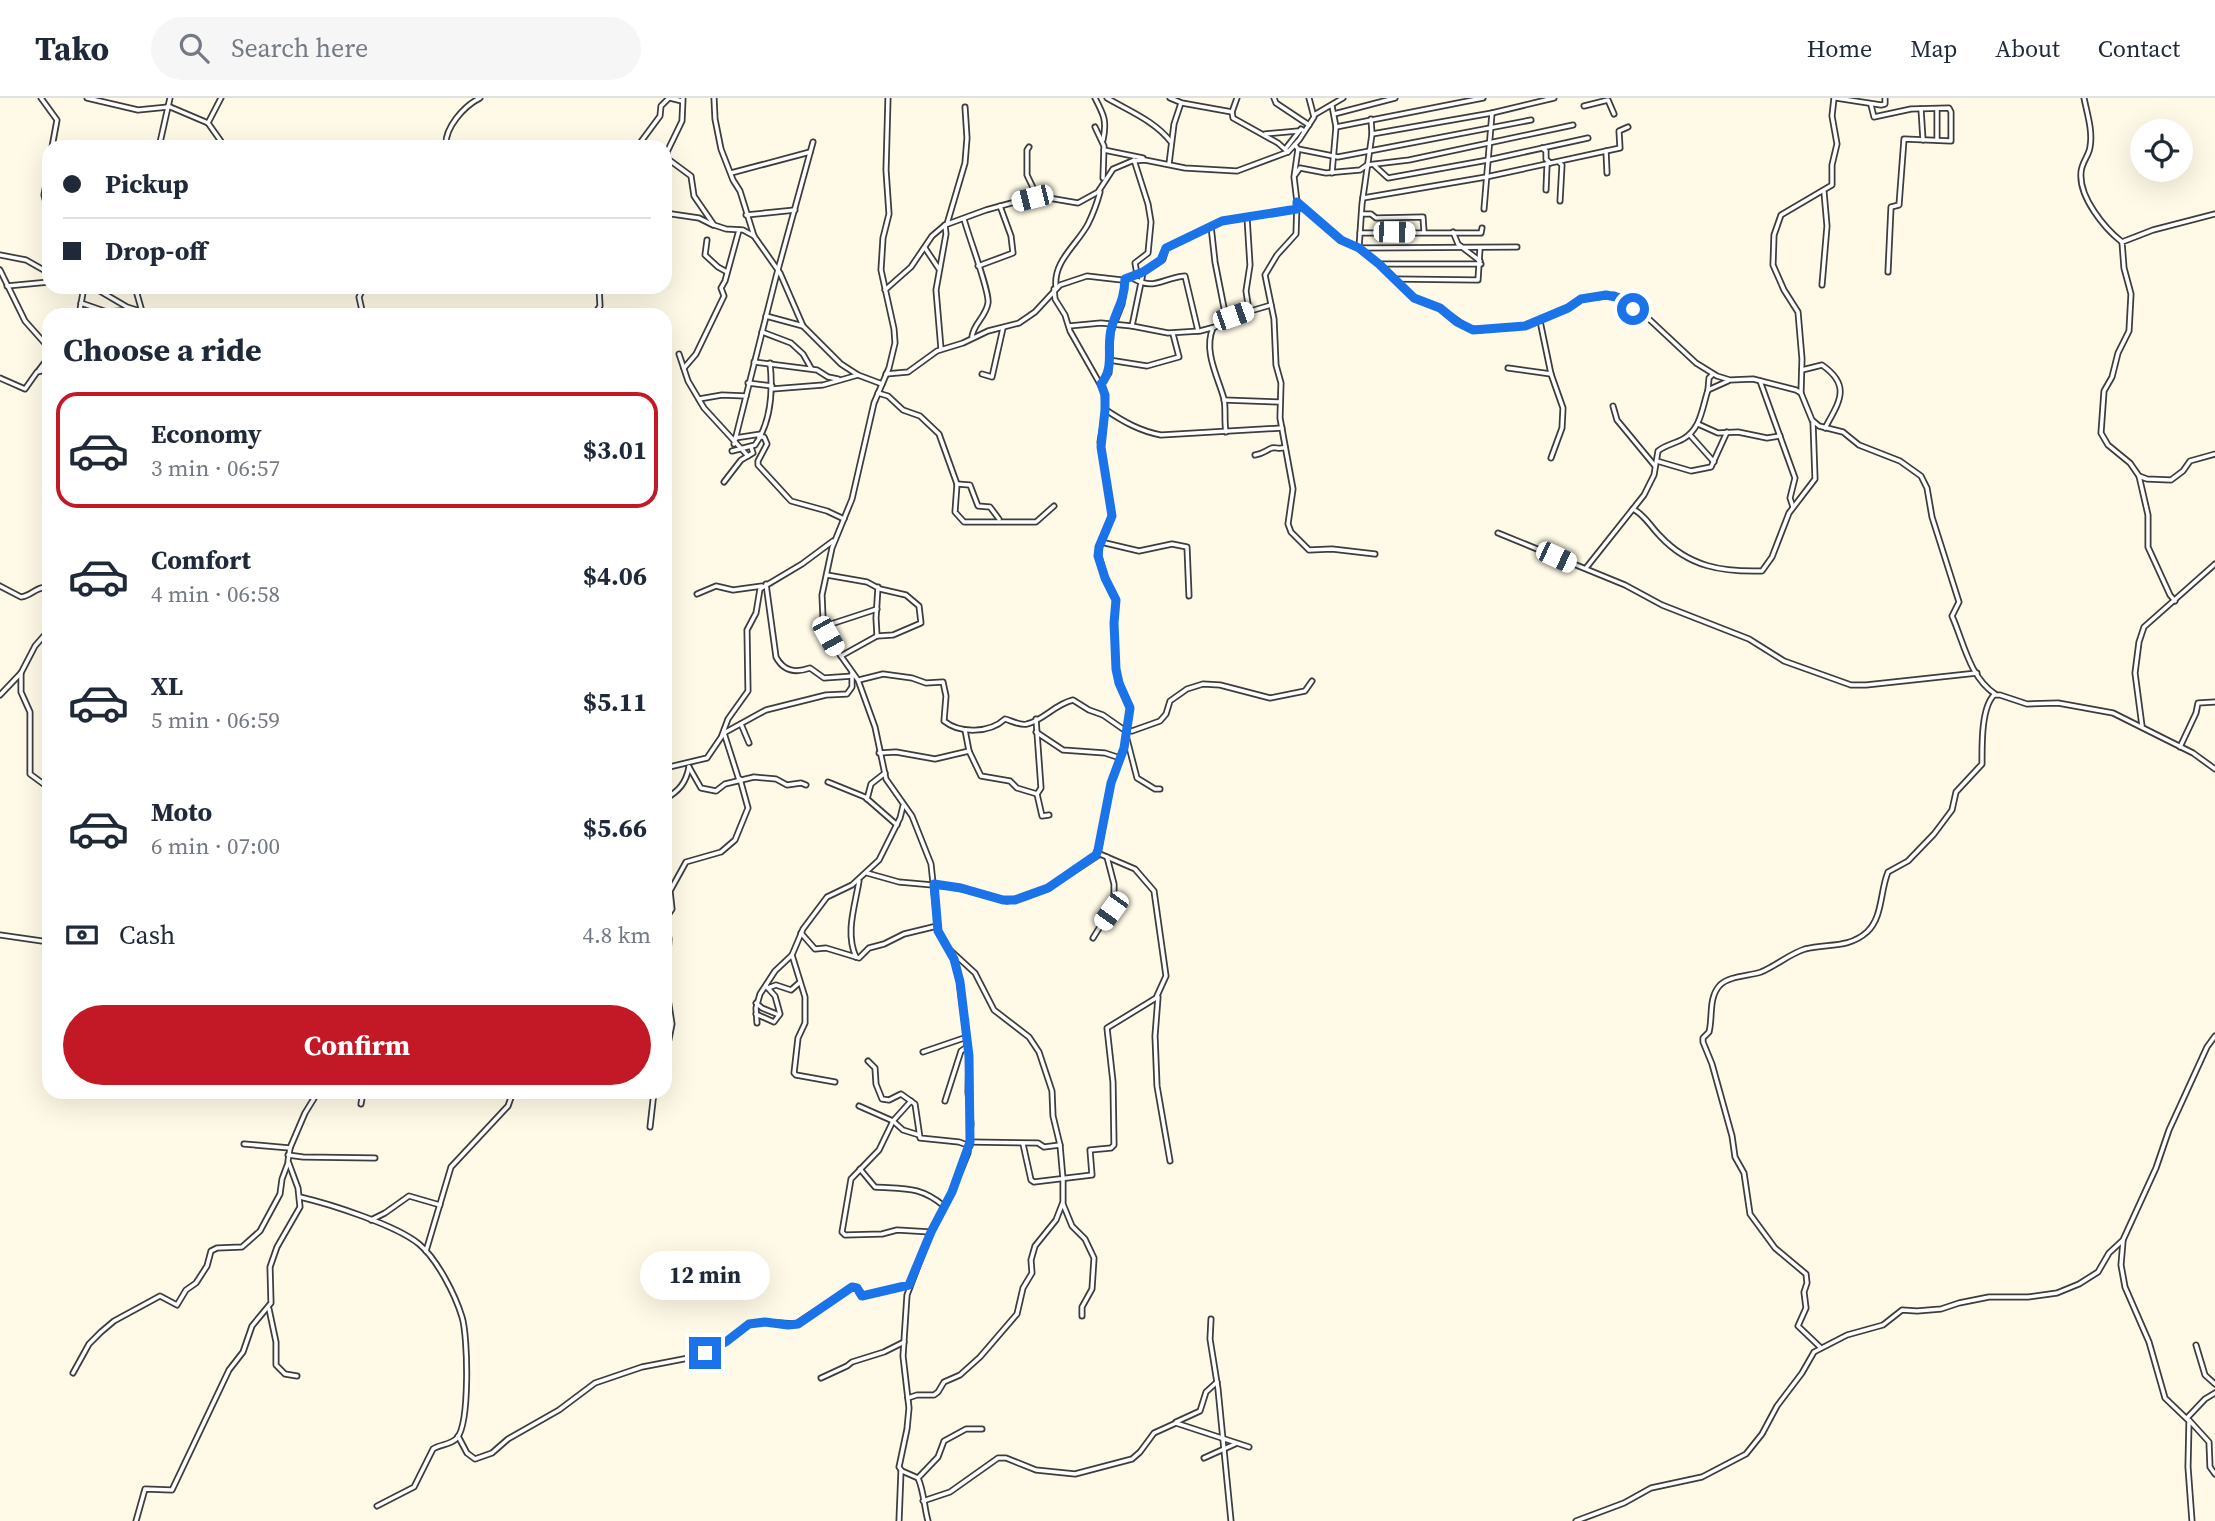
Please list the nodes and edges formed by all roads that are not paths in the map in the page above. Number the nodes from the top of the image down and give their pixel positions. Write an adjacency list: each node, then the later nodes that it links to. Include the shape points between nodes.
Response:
1 (41, 98): 50 (street, via 57,120)
2 (87, 98): 23 (street, via 138,110)
3 (221, 98): 38 (street)
4 (480, 98): 53 (street, via 469,104)
5 (670, 98): 22 (street); 54 (street)
6 (888, 98): 139 (street, via 889,214 881,272)
7 (1095, 98): 59 (street, via 1106,126)
8 (1107, 98): 60 (street, via 1147,121)
9 (1170, 98): 24 (street)
10 (1237, 98): 31 (street)
11 (1274, 98): 39 (street)
12 (1309, 98): 35 (street)
13 (1343, 98): 26 (street)
14 (1395, 98): 33 (street)
15 (1483, 98): 36 (street)
16 (1554, 98): 32 (street)
17 (1835, 98): 25 (street); 88 (street, via 1833,183)
18 (1885, 98): 25 (street, via 1884,105)
19 (2084, 98): 113 (street, via 2091,138 2081,173 2084,194)
20 (713, 99): 80 (street)
21 (1599, 99): 27 (street); 34 (street, via 1608,100)
22 (683, 100): 57 (street, via 681,125)
23 (168, 102): 38 (street); 51 (street)
24 (1181, 103): 31 (street); 60 (street)
25 (1871, 105): 29 (street, via 1874,117)
26 (1332, 106): 33 (street); 35 (street)
27 (1584, 106)
28 (965, 107): 103 (street, via 965,162)
29 (1922, 109): 30 (street); 55 (street)
30 (1937, 109): 56 (street); 56 (street, via 1951,110 1952,140)
31 (1232, 112): 48 (street, via 1234,120)
32 (1492, 113): 44 (street); 47 (street)
33 (1334, 114): 42 (street)
34 (1614, 114)
35 (1314, 115): 39 (street)
36 (1371, 119): 42 (street); 47 (street)
37 (1531, 120): 44 (street)
38 (208, 123): 52 (street)
39 (1309, 125): 46 (street)
40 (1573, 125): 61 (street)
41 (1095, 127): 59 (street)
42 (1336, 127): 70 (street)
43 (1628, 127): 68 (street, via 1619,131 1621,147)
44 (1491, 128): 61 (street); 67 (street)
45 (1298, 131): 46 (street); 48 (street); 66 (street)
46 (1304, 131): 63 (street)
47 (1372, 134): 67 (street)
48 (1264, 135): 66 (street)
49 (1588, 138): 64 (street)
50 (53, 140)
51 (160, 140)
52 (220, 140)
53 (445, 140)
54 (641, 140)
55 (1923, 140): 56 (street); 131 (street, via 1904,139 1899,206 1892,207)
56 (1937, 140)
57 (672, 142)
58 (813, 142): 69 (street)
59 (1103, 142): 65 (street)
60 (1171, 142): 76 (street)
61 (1489, 144): 73 (street); 79 (street)
62 (1029, 147): 89 (street, via 1027,175)
63 (1297, 147): 66 (street); 70 (street); 83 (street)
64 (1542, 148): 73 (street); 77 (street)
65 (1104, 150): 72 (street); 85 (street)
66 (1287, 150): 76 (street, via 1233,173)
67 (1370, 150): 70 (street); 78 (street)
68 (1606, 151): 74 (street); 82 (street)
69 (810, 152): 80 (street); 96 (street)
70 (1333, 157): 81 (street)
71 (1134, 160): 72 (street); 85 (street, via 1112,169); 132 (street, via 1151,226 1148,253 1135,263)
72 (1145, 160): 76 (street)
73 (1488, 160): 79 (street, via 1388,178); 84 (street)
74 (1559, 162): 77 (street); 91 (street)
75 (672, 163): 104 (street, via 691,176 694,197)
76 (1169, 164)
77 (1549, 164): 84 (street); 87 (street)
78 (1367, 165): 79 (street); 81 (street); 90 (street)
79 (1374, 165)
80 (730, 173): 100 (street)
81 (1332, 173): 83 (street, via 1300,168)
82 (1607, 173)
83 (1294, 177): 92 (street)
84 (1486, 177): 90 (street); 95 (street)
85 (1104, 180): 86 (street)
86 (1102, 187): 89 (street, via 1075,204); 140 (street, via 1088,225 1055,275)
87 (1546, 190)
88 (1824, 192): 138 (street, via 1827,234); 173 (street, via 1781,215 1774,235 1773,265 1798,312)
89 (1037, 196): 93 (street)
90 (1363, 198): 98 (street)
91 (1560, 201)
92 (1297, 202): 94 (street); 116 (street, via 1341,240)
93 (1000, 206): 102 (street); 124 (street, via 1013,253)
94 (1297, 209): 101 (street); 145 (street, via 1294,238 1265,272)
95 (1484, 209)
96 (795, 210): 100 (street); 128 (street)
97 (672, 213): 104 (street)
98 (1362, 214): 108 (street, via 1423,217); 109 (street)
99 (2215, 214): 113 (street)
100 (746, 215): 111 (street)
101 (1247, 217): 105 (street); 149 (street)
102 (964, 219): 103 (street); 124 (street)
103 (946, 224): 115 (street); 126 (street)
104 (714, 225): 107 (street)
105 (1211, 226): 130 (street, via 1166,248 1163,259); 151 (street)
106 (1482, 228): 110 (street, via 1481,233)
107 (739, 230): 111 (street); 129 (street)
108 (1424, 232): 109 (street); 110 (street)
109 (1360, 233): 116 (street)
110 (1453, 233): 117 (street)
111 (754, 236): 128 (street)
112 (707, 240): 129 (street, via 705,255)
113 (2122, 242): 218 (street, via 2131,294 2129,331 2104,391 2101,433)
114 (1517, 247): 118 (street)
115 (925, 248): 126 (street); 139 (street, via 909,269)
116 (1359, 248): 117 (street); 122 (street)
117 (1463, 248): 118 (street); 120 (street)
118 (1480, 248): 121 (street)
119 (0, 255): 125 (street, via 26,260)
120 (1472, 256): 121 (street); 123 (street)
121 (1480, 263): 123 (street); 135 (street, via 1478,280)
122 (1379, 264): 123 (street); 135 (street)
123 (1473, 264)
124 (978, 266): 162 (street, via 989,296)
125 (42, 269)
126 (939, 269): 164 (street, via 936,290)
127 (0, 270): 141 (street)
128 (778, 270): 150 (street); 154 (street)
129 (727, 272): 170 (street, via 722,300 696,354)
130 (1143, 272): 132 (street); 137 (street)
131 (1888, 272)
132 (1137, 274): 133 (street)
133 (1130, 277): 134 (street); 137 (street)
134 (1125, 279): 140 (street, via 1086,276); 153 (street, via 1122,304)
135 (1393, 279): 152 (street, via 1414,298 1440,308 1473,330)
136 (42, 283): 141 (street)
137 (1140, 284): 156 (street); 159 (street, via 1185,276)
138 (1822, 285)
139 (885, 287): 176 (street, via 895,332)
140 (1055, 288): 155 (street, via 1055,299); 158 (street, via 1035,312)
141 (8, 289): 163 (street, via 25,321)
142 (83, 294): 144 (street)
143 (106, 294): 148 (street)
144 (82, 303): 146 (street); 147 (street)
145 (1271, 305): 149 (street); 195 (street)
146 (81, 308)
147 (96, 308)
148 (131, 308)
149 (1249, 311): 151 (street)
150 (766, 316): 154 (street); 160 (street)
151 (1226, 318): 157 (street)
152 (1540, 321): 178 (street); 179 (street, via 1581,299 1619,297)
153 (1112, 324): 155 (street); 156 (street); 166 (street)
154 (803, 326): 180 (street, via 830,355)
155 (1069, 326): 187 (street)
156 (1132, 326): 161 (street)
157 (1215, 327): 159 (street); 194 (street, via 1209,345)
158 (1003, 328): 162 (street); 177 (street, via 992,377)
159 (1198, 331): 161 (street)
160 (762, 332): 167 (street); 172 (street, via 791,343)
161 (1173, 333): 166 (street, via 1178,357 1147,366)
162 (972, 338): 164 (street)
163 (42, 340)
164 (941, 349): 176 (street, via 908,372)
165 (679, 354): 170 (street)
166 (1109, 360): 187 (street)
167 (754, 362): 168 (street); 185 (street)
168 (770, 363): 172 (street); 188 (street)
169 (42, 366): 175 (street)
170 (684, 368): 193 (street)
171 (1508, 368): 178 (street)
172 (812, 370): 182 (street)
173 (1802, 370): 191 (street); 201 (street, via 1822,365 1840,384 1841,394)
174 (42, 371): 175 (street)
175 (37, 372): 181 (street, via 25,389)
176 (886, 374): 186 (street)
177 (982, 374)
178 (1551, 374): 215 (street, via 1563,415)
179 (1713, 374): 183 (street); 189 (street)
180 (858, 375): 182 (street); 186 (street)
181 (0, 378)
182 (838, 379): 188 (street)
183 (1730, 380): 184 (street); 189 (street)
184 (1760, 381): 191 (street); 206 (street)
185 (748, 383): 188 (street); 192 (street)
186 (882, 384): 190 (street)
187 (1101, 384): 197 (street)
188 (772, 387): 204 (street)
189 (1708, 390): 199 (street)
190 (878, 393): 220 (street, via 920,416 939,434); 224 (street)
191 (1801, 393): 198 (street)
192 (746, 396): 193 (street); 207 (street)
193 (699, 399): 207 (street)
194 (1224, 400): 195 (street); 202 (street)
195 (1280, 401): 200 (street)
196 (1613, 406): 216 (street, via 1616,420)
197 (1105, 410): 202 (street, via 1125,423 1161,435); 228 (street, via 1100,442 1112,516)
198 (1812, 420): 201 (street); 222 (street, via 1815,479)
199 (1699, 424): 203 (street, via 1713,432); 205 (street)
200 (1282, 428): 202 (street); 209 (street)
201 (1825, 428): 247 (street, via 1843,432 1860,445 1900,461 1924,480 1959,603 1952,617 1961,632 1965,656)
202 (1226, 432)
203 (1727, 432): 206 (street); 217 (street)
204 (760, 435): 207 (street); 208 (street); 224 (street, via 767,444 758,465 788,499)
205 (1690, 435): 216 (street, via 1660,449); 217 (street)
206 (1780, 436): 222 (street, via 1795,478 1790,498)
207 (734, 441): 210 (street)
208 (751, 447): 210 (street); 214 (street)
209 (1285, 447): 213 (street); 229 (street, via 1293,489 1287,516 1291,533 1310,550)
210 (740, 450): 211 (street); 214 (street)
211 (732, 451)
212 (2215, 454): 218 (street, via 2190,461 2171,480)
213 (1255, 455)
214 (748, 456): 219 (street)
215 (1552, 458)
216 (1656, 463): 217 (street, via 1691,471); 223 (street, via 1649,486)
217 (1714, 463)
218 (2138, 476): 239 (street, via 2148,515 2148,547)
219 (724, 482)
220 (957, 484): 225 (street, via 970,485 978,506 990,507); 225 (street, via 955,512 961,520)
221 (1054, 506): 225 (street, via 1037,522)
222 (1793, 507): 223 (street, via 1761,572 1703,565 1666,542 1644,515)
223 (1633, 509): 231 (street)
224 (844, 519): 227 (street)
225 (1001, 520)
226 (1498, 533): 231 (street)
227 (834, 539): 232 (street); 233 (street)
228 (1101, 542): 238 (street, via 1139,551 1175,544 1187,547); 259 (street, via 1100,565 1117,602 1115,661 1130,704)
229 (1375, 554)
230 (2215, 564): 239 (street)
231 (1586, 568): 247 (street, via 1755,642 1784,661 1851,685)
232 (827, 575): 236 (street); 241 (street, via 822,597)
233 (764, 585): 237 (street, via 733,590 717,586); 246 (street, via 780,663 789,671 810,668 821,677); 261 (street, via 747,630 748,691)
234 (0, 586): 235 (street, via 21,597)
235 (42, 587)
236 (877, 587): 240 (street); 242 (street, via 909,597 921,612 917,625)
237 (697, 594)
238 (1189, 596)
239 (2175, 601): 257 (street, via 2144,627 2139,642 2135,673)
240 (877, 609): 241 (street); 242 (street)
241 (825, 626): 244 (street)
242 (877, 636): 244 (street)
243 (42, 638): 245 (street)
244 (841, 656): 246 (street)
245 (20, 673): 251 (street); 274 (street, via 21,692 30,707 30,774)
246 (853, 673): 248 (street); 256 (street, via 847,694 769,709)
247 (1977, 673): 250 (street)
248 (858, 680): 258 (street, via 883,674 943,682 944,721); 266 (street)
249 (1312, 681): 259 (street, via 1305,691 1270,698 1220,685 1198,685 1170,701 1159,722)
250 (1987, 688): 252 (street); 253 (street)
251 (1, 693)
252 (1997, 695): 253 (street); 257 (street, via 2029,705 2052,702 2106,710)
253 (1990, 698): 346 (street, via 1982,764 1956,792 1952,810 1934,834 1908,861 1888,872 1869,930 1847,944 1805,949 1763,971 1726,982 1713,998 1711,1027 1703,1042 1735,1157 1744,1173 1750,1214 1775,1248 1806,1274 1807,1308 1798,1326)
254 (2215, 702): 264 (street, via 2198,703)
255 (1036, 719): 258 (street, via 1025,725 1005,719 998,726); 259 (street, via 1074,700); 260 (street)
256 (741, 724): 261 (street); 263 (street)
257 (2142, 726): 264 (street)
258 (965, 730): 265 (street)
259 (1127, 731): 262 (street)
260 (1036, 732): 267 (street, via 1062,750); 278 (street, via 1041,788)
261 (723, 734): 268 (street, via 709,756); 272 (street)
262 (1126, 737): 267 (street); 276 (street, via 1137,778)
263 (749, 743)
264 (2180, 747): 270 (street)
265 (969, 751): 266 (street, via 935,759); 278 (street, via 981,776 1010,780 1017,788)
266 (879, 753): 271 (street)
267 (1120, 758): 283 (street)
268 (690, 764): 269 (street); 272 (street, via 701,788 708,791 718,791); 277 (street, via 684,784)
269 (672, 767)
270 (2215, 769)
271 (885, 773): 279 (street, via 871,784); 280 (street)
272 (739, 779): 275 (street); 288 (street, via 748,809 733,842 718,853 687,862)
273 (828, 782): 279 (street)
274 (42, 783)
275 (806, 785)
276 (1160, 789)
277 (672, 793)
278 (1037, 794): 281 (street, via 1042,816)
279 (867, 799): 282 (street)
280 (903, 803): 282 (street); 287 (street, via 916,824)
281 (1049, 815)
282 (897, 825): 285 (street)
283 (1096, 855): 284 (street); 287 (street, via 1048,888 1015,900)
284 (1107, 857): 292 (street, via 1114,904); 299 (street, via 1135,869 1155,893 1166,975)
285 (867, 873): 286 (street); 287 (street)
286 (860, 879): 290 (street, via 831,893); 296 (street, via 851,929)
287 (934, 884): 289 (street)
288 (672, 888)
289 (937, 926): 294 (street); 296 (street, via 898,936)
290 (801, 933): 295 (street); 296 (street, via 815,949)
291 (0, 935): 293 (street)
292 (1093, 938)
293 (42, 941)
294 (949, 950): 305 (street, via 958,972); 324 (street, via 975,973 994,1010 1037,1046 1051,1087)
295 (792, 955): 297 (street); 298 (street, via 775,971)
296 (856, 957)
297 (799, 983): 298 (street, via 790,990); 309 (street, via 805,996 805,1020 797,1041 794,1073)
298 (767, 987): 300 (street); 302 (street, via 776,999)
299 (1158, 995): 329 (street, via 1157,1086); 331 (street, via 1107,1028 1114,1145 1090,1150 1092,1175)
300 (757, 1003): 301 (street); 302 (street)
301 (756, 1014): 302 (street, via 775,1023); 303 (street)
302 (779, 1015)
303 (757, 1023)
304 (2215, 1036): 338 (street)
305 (967, 1037): 306 (street); 307 (street)
306 (968, 1046): 315 (street, via 961,1051); 322 (street)
307 (923, 1052)
308 (869, 1060): 314 (street, via 883,1099 901,1094)
309 (835, 1082)
310 (314, 1099): 325 (street)
311 (362, 1099): 316 (street)
312 (510, 1099): 334 (street, via 452,1165)
313 (653, 1099): 319 (street)
314 (911, 1101): 318 (street); 320 (street)
315 (945, 1101)
316 (361, 1104)
317 (859, 1106): 318 (street)
318 (893, 1121): 320 (street); 330 (street, via 879,1150)
319 (650, 1127)
320 (919, 1135): 322 (street)
321 (244, 1144): 325 (street)
322 (970, 1144): 323 (street); 335 (street)
323 (1023, 1144): 324 (street); 331 (street, via 1032,1182)
324 (1060, 1145): 331 (street)
325 (290, 1148): 328 (street)
326 (303, 1157): 327 (street); 328 (street); 328 (street)
327 (375, 1158)
328 (289, 1160): 332 (street); 347 (street, via 280,1194 254,1237 242,1247 211,1251 196,1283 184,1291 177,1305 160,1296 114,1321 89,1344)
329 (1170, 1161)
330 (860, 1170): 335 (street, via 875,1187 912,1188); 337 (street, via 851,1179 842,1234)
331 (1063, 1179): 333 (street)
332 (299, 1197): 336 (street); 341 (street, via 299,1210 270,1267)
333 (1063, 1202): 342 (street, via 1072,1226 1094,1258 1092,1289); 353 (street, via 1056,1220 1034,1246 1032,1273 1017,1314 980,1357 944,1382 938,1392)
334 (439, 1205): 336 (street, via 409,1196); 339 (street)
335 (944, 1206): 337 (street)
336 (370, 1220): 339 (street, via 404,1233)
337 (931, 1232): 340 (street)
338 (2123, 1240): 346 (street, via 2098,1272 2061,1292 1989,1297 1941,1309 1904,1309 1883,1325); 354 (street, via 2125,1287 2149,1342 2165,1398)
339 (426, 1251): 357 (street, via 441,1271 464,1324 467,1402)
340 (909, 1285): 344 (street); 357 (street, via 862,1296 852,1287 798,1324 749,1324 699,1356 642,1367 595,1383 481,1458 471,1456)
341 (269, 1307): 348 (street, via 276,1365 285,1374); 368 (street, via 252,1326 172,1490 145,1489)
342 (1083, 1316)
343 (1211, 1319): 350 (street)
344 (904, 1342): 349 (street); 353 (street)
345 (2196, 1345): 351 (street, via 2205,1375)
346 (1820, 1347): 372 (street, via 1746,1454 1702,1477 1651,1488)
347 (73, 1373)
348 (297, 1376)
349 (821, 1378)
350 (1217, 1382): 355 (street, via 1207,1389 1200,1411); 358 (street)
351 (2215, 1384)
352 (2215, 1393): 354 (street)
353 (908, 1398): 363 (street)
354 (2187, 1418): 364 (street, via 2209,1442 2210,1467); 373 (street)
355 (1174, 1423): 358 (street); 366 (street, via 1157,1431 1137,1456 1125,1461 1069,1474 1000,1458 950,1492)
356 (982, 1429): 365 (street, via 966,1429 944,1441 938,1457)
357 (458, 1436): 367 (street, via 433,1449 414,1487)
358 (1222, 1439): 359 (street); 361 (street)
359 (1235, 1444): 360 (street); 361 (street)
360 (1249, 1447)
361 (1223, 1451): 362 (street); 371 (street)
362 (1204, 1458)
363 (900, 1469): 365 (street); 369 (street)
364 (2215, 1474)
365 (918, 1478): 366 (street)
366 (923, 1501): 370 (street)
367 (377, 1506)
368 (136, 1521)
369 (899, 1521)
370 (928, 1521)
371 (1231, 1521)
372 (1576, 1521)
373 (2192, 1521)

